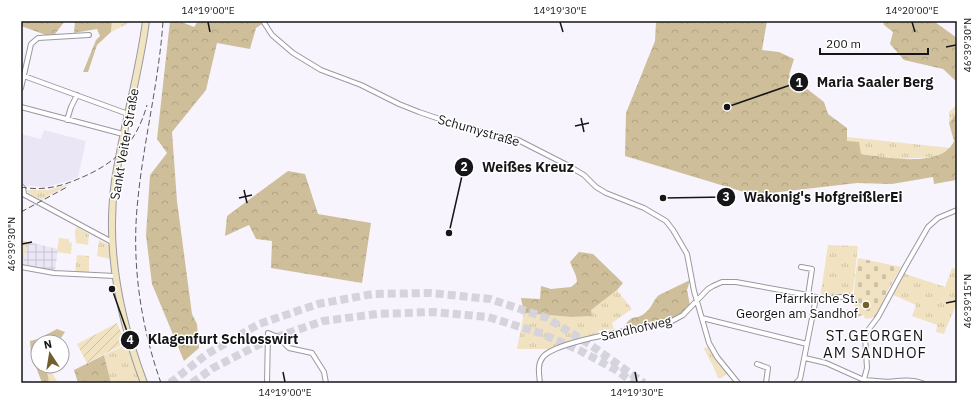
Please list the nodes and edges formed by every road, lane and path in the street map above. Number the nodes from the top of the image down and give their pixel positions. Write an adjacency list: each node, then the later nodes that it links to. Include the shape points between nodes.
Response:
1 (146, 21): 8 (main road, Sankt Veiter Straße)
2 (263, 21): 21 (street, Schumystraße, via 272,35 292,54 321,70 419,112 469,129 518,140 567,164 606,193 644,208 666,221 687,254)
3 (89, 35): 4 (street, via 36,39 31,44)
4 (24, 76): 5 (street); 6 (street)
5 (21, 88)
6 (77, 95): 8 (street); 9 (street)
7 (21, 108): 9 (street)
8 (128, 114): 10 (main road, Sankt Veiter Straße)
9 (68, 120): 10 (street)
10 (123, 134): 14 (main road, Sankt Veiter Straße, via 112,210)
11 (21, 186): 12 (street)
12 (22, 193): 14 (street)
13 (957, 210): 26 (street, via 938,218 928,227 878,317 866,333 868,368)
14 (112, 242): 17 (main road, Sankt Veiter Straße)
15 (21, 267): 17 (street, via 54,273)
16 (801, 267): 18 (street, via 812,269)
17 (115, 276): 28 (main road, Sankt Veiter Straße, via 125,325)
18 (808, 295): 20 (street, Sandhofweg); 21 (street, Sandhofweg, via 736,282 722,282 712,286)
19 (852, 296): 20 (street, Sandhofweg)
20 (816, 298): 23 (street)
21 (697, 301): 22 (street, Schumystraße); 31 (street, Sandhofweg, via 683,315 672,321 600,336 552,350 540,361)
22 (702, 318): 23 (street); 32 (street, Schumystraße, via 713,350)
23 (807, 344): 24 (street)
24 (805, 358): 26 (street, via 826,363); 34 (street, via 800,379)
25 (758, 364): 33 (street, via 768,368)
26 (863, 382): 27 (street)
27 (889, 382): 35 (street); 36 (street, via 904,380)
28 (144, 383)
29 (267, 383): 30 (street, via 268,333 282,339 289,348 312,353 324,372)
30 (326, 383)
31 (540, 383)
32 (738, 383)
33 (766, 383)
34 (796, 383)
35 (873, 383)
36 (922, 383)

